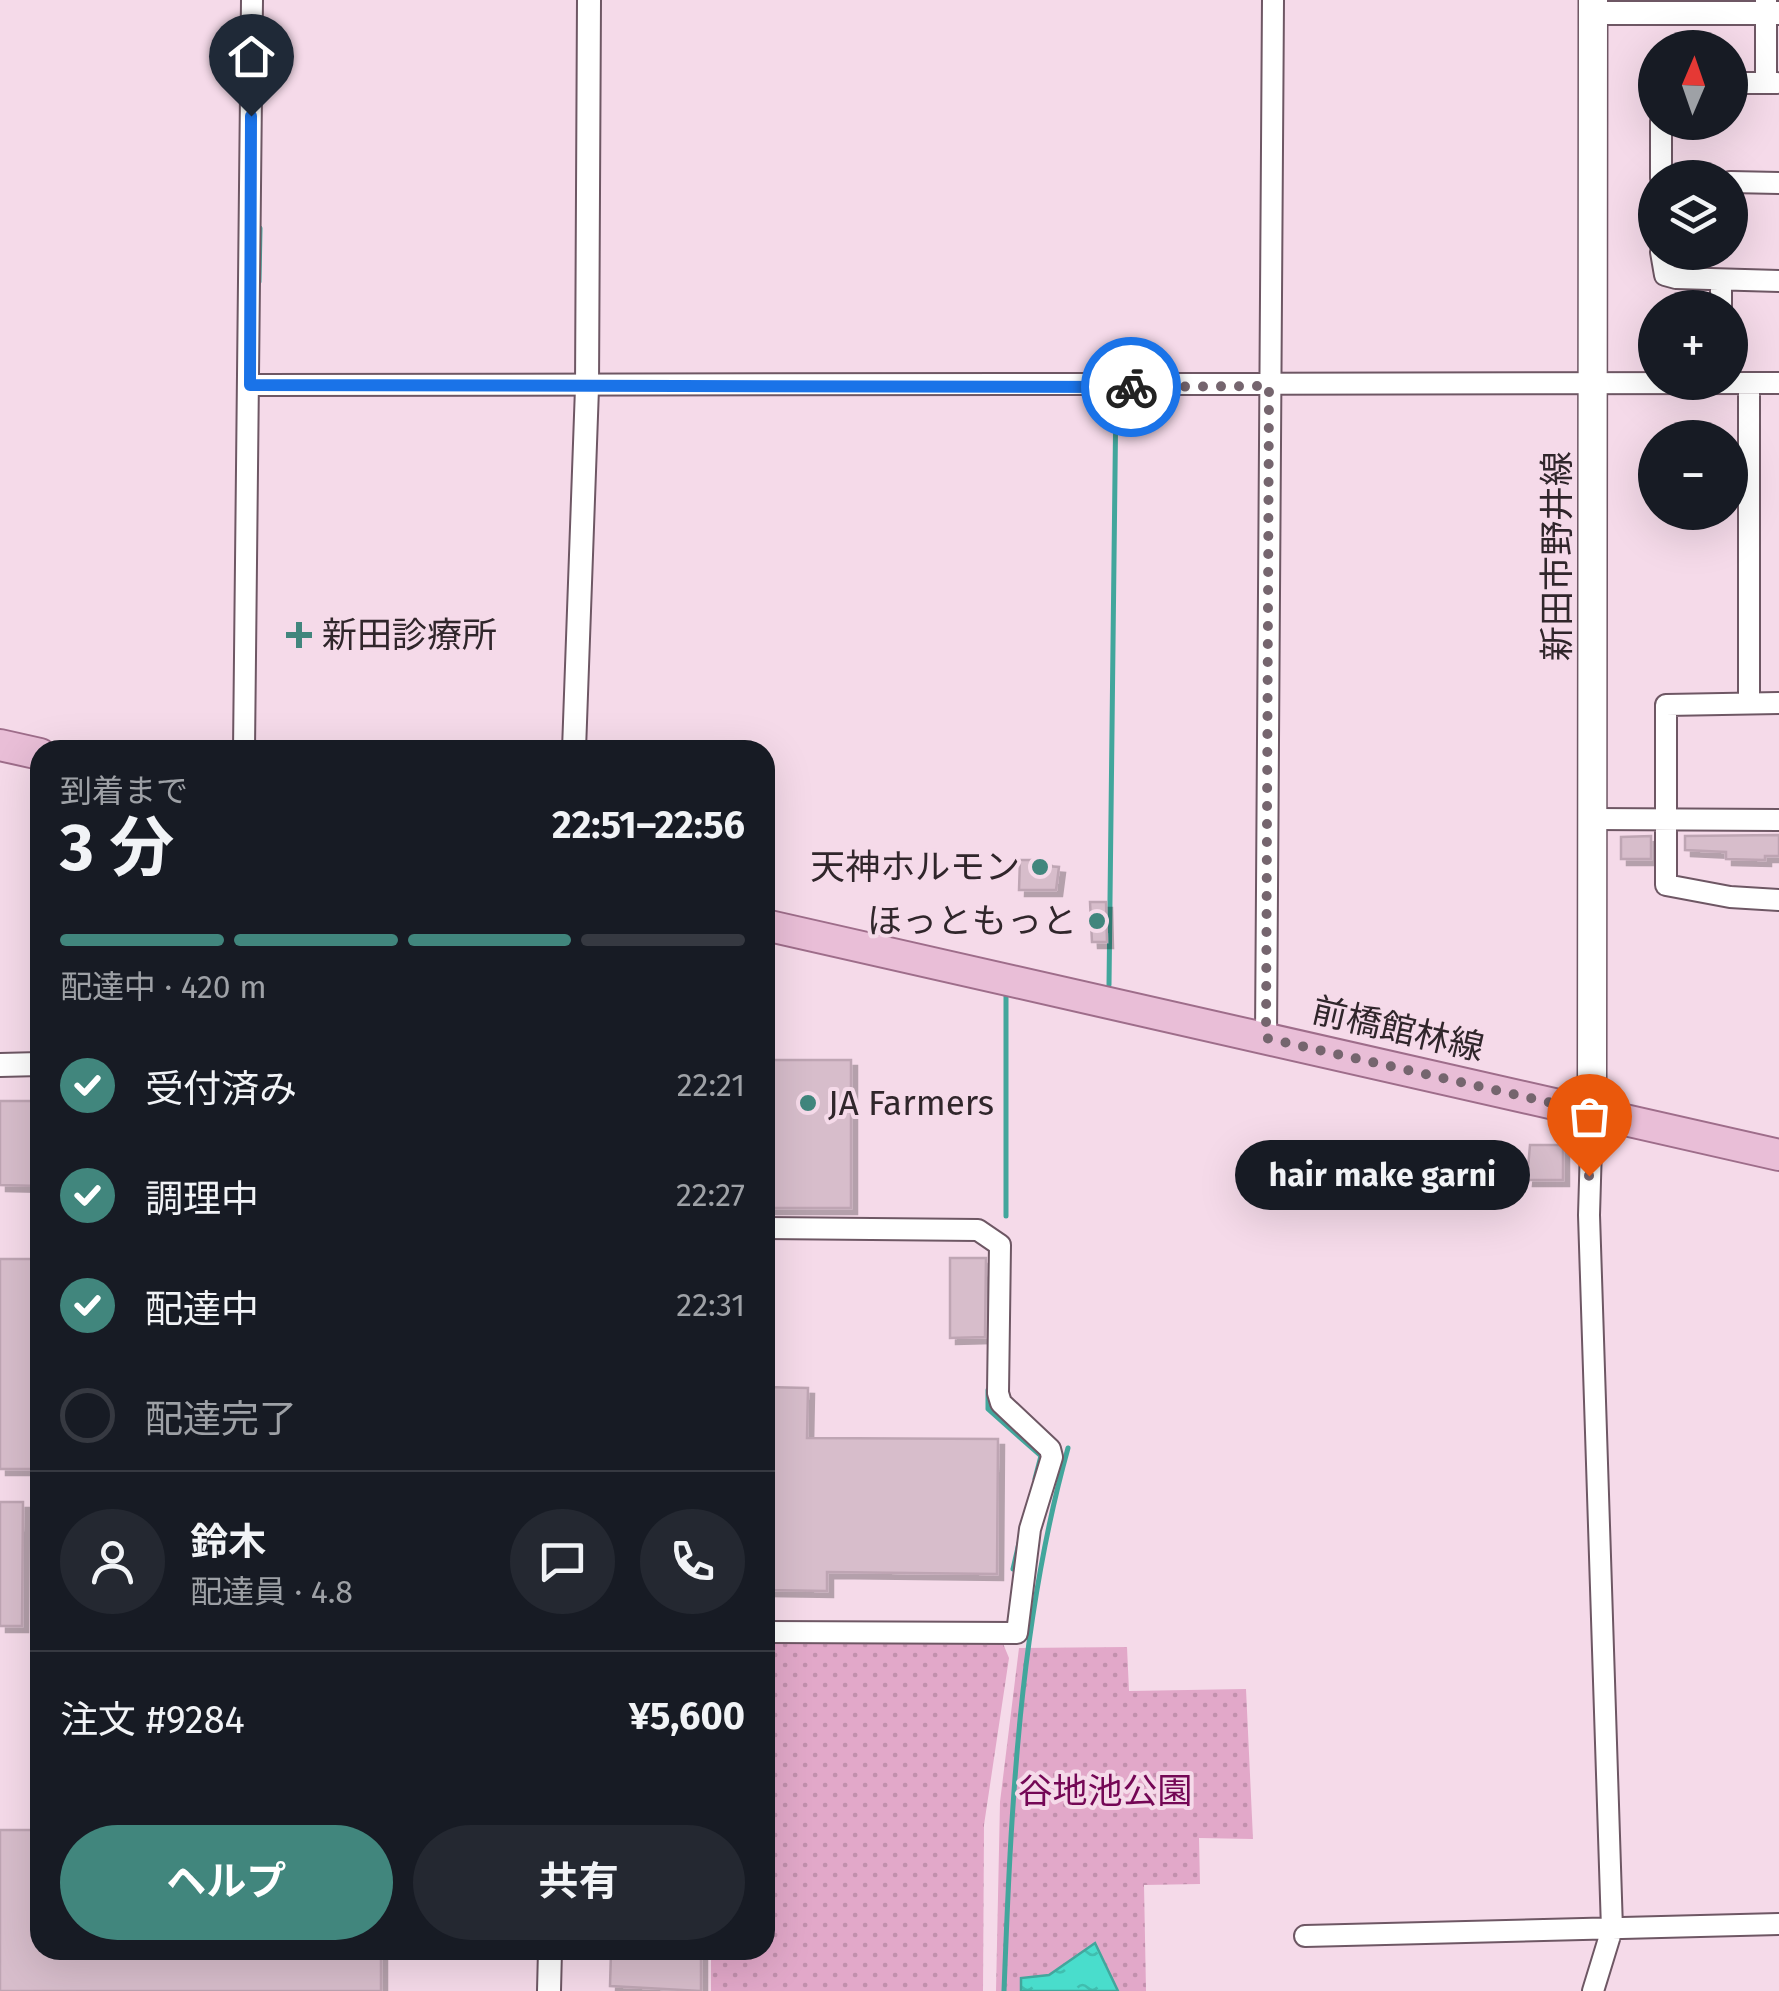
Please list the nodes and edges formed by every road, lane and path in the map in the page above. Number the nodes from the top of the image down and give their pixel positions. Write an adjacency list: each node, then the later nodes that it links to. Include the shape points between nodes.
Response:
1 (252, 0): 17 (street)
2 (589, 0): 19 (street)
3 (1273, 0): 18 (street)
4 (1594, 6): 5 (street); 13 (main road, 新田市野井線)
5 (1770, 9): 6 (street)
6 (1772, 84)
7 (1748, 182): 8 (street)
8 (1779, 182)
9 (1664, 270): 10 (street)
10 (1721, 280): 11 (street); 12 (street)
11 (1779, 281)
12 (1721, 290)
13 (1594, 383): 14 (street); 18 (street); 26 (main road, 新田市野井線)
14 (1638, 383)
15 (1749, 383): 16 (street); 21 (street)
16 (1779, 383)
17 (250, 385): 19 (street); 22 (street)
18 (1269, 386): 19 (street); 31 (street)
19 (586, 388): 23 (street)
20 (1779, 703): 21 (street)
21 (1749, 704): 27 (street, via 1666,705)
22 (244, 740)
23 (574, 740)
24 (0, 745): 25 (main road)
25 (30, 752)
26 (1595, 819): 27 (street); 34 (main road, 新田市野井線)
27 (1666, 820): 28 (street); 29 (street, via 1666,885)
28 (1779, 820)
29 (1779, 900)
30 (775, 927): 31 (main road, 前橋館林線)
31 (1266, 1038): 34 (main road, 前橋館林線)
32 (0, 1064): 33 (street)
33 (30, 1064)
34 (1592, 1112): 35 (main road, 前橋館林線); 39 (street)
35 (1779, 1155)
36 (775, 1228): 37 (street, via 978,1230 991,1236 1000,1245 998,1392 1052,1458 1030,1529 1017,1634)
37 (775, 1632)
38 (1779, 1924): 39 (street)
39 (1612, 1928): 40 (street); 43 (street)
40 (1305, 1936)
41 (550, 1960): 42 (street)
42 (549, 1991)
43 (1593, 1991)

